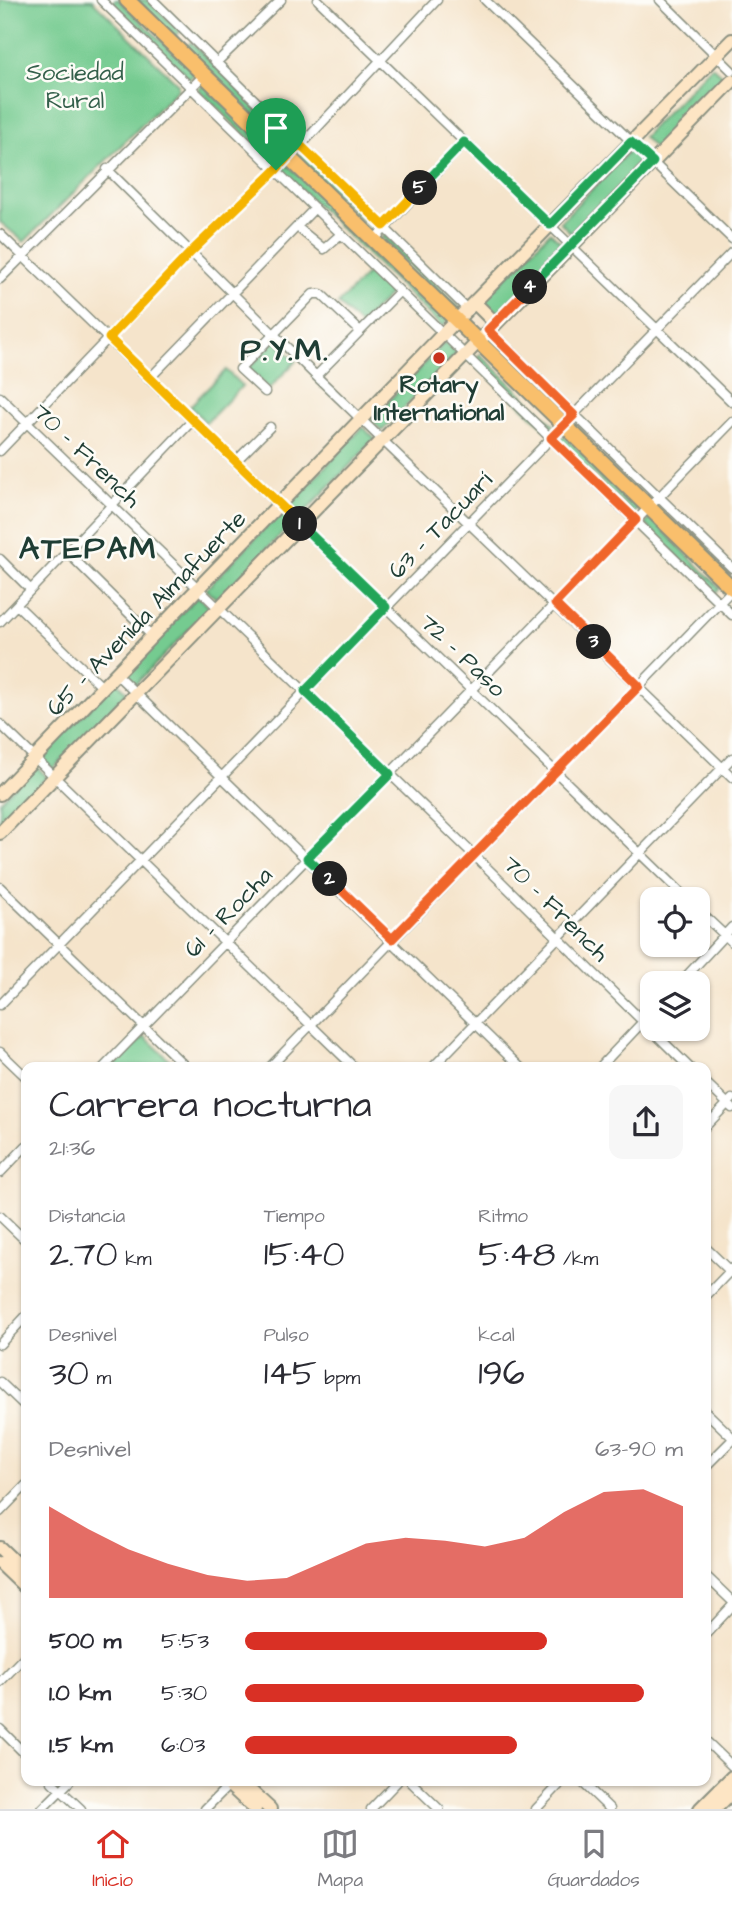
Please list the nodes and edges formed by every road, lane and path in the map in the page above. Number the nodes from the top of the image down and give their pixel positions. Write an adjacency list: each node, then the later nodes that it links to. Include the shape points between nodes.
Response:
1 (127, 0): 14 (highway)
2 (153, 0): 12 (street)
3 (281, 0): 12 (street)
4 (318, 0): 11 (street)
5 (437, 0): 11 (street)
6 (485, 0): 18 (street)
7 (660, 0): 10 (street)
8 (105, 1): 16 (street)
9 (732, 40): 10 (main road, 65 - Avenida Almafuerte)
10 (718, 55): 13 (street); 18 (main road, 65 - Avenida Almafuerte)
11 (378, 62): 17 (street); 19 (street)
12 (216, 63): 19 (street)
13 (732, 71)
14 (204, 75): 16 (street); 20 (highway)
15 (732, 80): 21 (main road, 65 - Avenida Almafuerte)
16 (191, 86): 22 (street); 23 (street)
17 (464, 142): 25 (street); 26 (street)
18 (631, 142): 21 (street); 25 (main road, 65 - Avenida Almafuerte)
19 (299, 144): 20 (street); 26 (street)
20 (289, 158): 23 (street); 31 (highway)
21 (653, 162): 30 (street); 32 (main road, 65 - Avenida Almafuerte)
22 (107, 169): 34 (street); 35 (street)
23 (276, 170): 24 (street); 34 (street)
24 (315, 208): 27 (street); 29 (street)
25 (550, 225): 32 (street); 39 (main road, 65 - Avenida Almafuerte)
26 (384, 226): 31 (street); 39 (street)
27 (297, 227): 29 (street, via 324,249); 37 (street)
28 (0, 234): 35 (street, 72 - Paso)
29 (341, 234): 38 (street)
30 (732, 239)
31 (374, 240): 40 (highway)
32 (571, 246): 41 (main road, 65 - Avenida Almafuerte); 42 (street)
33 (732, 251): 42 (street, 63 - Tacuarí)
34 (191, 252): 37 (street); 46 (street)
35 (22, 255): 36 (street); 46 (street, 72 - Paso)
36 (0, 279)
37 (233, 292): 44 (street); 50 (street)
38 (399, 292): 43 (street); 45 (street)
39 (472, 307): 40 (main road, 65 - Avenida Almafuerte); 41 (main road)
40 (457, 322): 45 (main road, 65 - Avenida Almafuerte); 47 (highway)
41 (492, 326): 47 (main road, 65 - Avenida Almafuerte); 54 (street)
42 (657, 330): 53 (street); 54 (street, 63 - Tacuarí)
43 (360, 331): 44 (street, via 317,292); 49 (street)
44 (274, 332): 49 (street); 51 (street, via 240,369)
45 (443, 334): 48 (street); 56 (main road, 65 - Avenida Almafuerte)
46 (109, 338): 50 (street, 72 - Paso); 58 (street)
47 (476, 342): 48 (main road, 65 - Avenida Almafuerte); 54 (highway)
48 (463, 355): 60 (main road, 65 - Avenida Almafuerte); 61 (street)
49 (316, 376): 56 (street)
50 (151, 377): 55 (street, 72 - Paso)
51 (265, 392)
52 (0, 397): 58 (street, 70 - French)
53 (732, 401)
54 (569, 419): 61 (street, 63 - Tacuarí); 64 (street); 67 (highway)
55 (193, 420): 63 (street, 72 - Paso); 65 (street)
56 (362, 421): 60 (street); 66 (main road, 65 - Avenida Almafuerte)
57 (732, 422): 64 (street, 61 - Rocha)
58 (26, 424): 62 (street); 65 (street, 70 - French)
59 (270, 427): 63 (street)
60 (383, 438): 69 (main road, 65 - Avenida Almafuerte); 70 (street)
61 (551, 438): 68 (street); 70 (street, 63 - Tacuarí)
62 (0, 451)
63 (235, 462): 66 (street, 72 - Paso)
64 (661, 496): 67 (street, 61 - Rocha); 73 (street)
65 (112, 504): 71 (street); 75 (street, 70 - French)
66 (281, 505): 69 (street, 72 - Paso); 75 (main road, 65 - Avenida Almafuerte)
67 (648, 508): 68 (street, 61 - Rocha); 76 (highway)
68 (636, 520): 77 (street); 78 (street, 61 - Rocha)
69 (299, 523): 80 (main road, 65 - Avenida Almafuerte); 81 (street, 72 - Paso)
70 (469, 523): 78 (street); 81 (street, 63 - Tacuarí)
71 (66, 551): 74 (street); 84 (street)
72 (0, 559): 74 (street)
73 (732, 568)
74 (30, 589): 79 (street)
75 (198, 589): 80 (street, 70 - French); 84 (main road, 65 - Avenida Almafuerte)
76 (732, 589): 77 (street)
77 (718, 602): 82 (street); 87 (street)
78 (555, 604): 87 (street); 88 (street, 61 - Rocha)
79 (17, 605): 83 (street); 86 (street)
80 (218, 607): 89 (street, 70 - French); 90 (main road, 65 - Avenida Almafuerte)
81 (386, 607): 88 (street, 72 - Paso); 89 (street, 63 - Tacuarí)
82 (732, 615)
83 (0, 622)
84 (152, 636): 85 (main road, 65 - Avenida Almafuerte)
85 (115, 673): 86 (main road, 65 - Avenida Almafuerte); 90 (street)
86 (101, 686): 92 (main road, 65 - Avenida Almafuerte)
87 (639, 686): 94 (street); 95 (street)
88 (472, 689): 95 (street, 72 - Paso); 96 (street, 61 - Rocha)
89 (305, 691): 96 (street, 70 - French); 97 (street, 63 - Tacuarí)
90 (136, 692): 97 (street); 98 (main road, 65 - Avenida Almafuerte)
91 (0, 724): 92 (street)
92 (35, 758): 98 (street); 100 (main road, 65 - Avenida Almafuerte)
93 (732, 758): 94 (street)
94 (723, 768): 99 (street); 102 (street)
95 (555, 771): 102 (street, 72 - Paso); 103 (street)
96 (390, 774): 103 (street, 70 - French); 104 (street, 61 - Rocha)
97 (224, 776): 104 (street); 105 (street, 63 - Tacuarí)
98 (54, 777): 101 (main road, 65 - Avenida Almafuerte); 105 (street)
99 (732, 777)
100 (0, 794)
101 (0, 833)
102 (639, 853): 107 (street, 72 - Paso); 111 (street)
103 (474, 855): 111 (street, 70 - French); 112 (street)
104 (307, 858): 112 (street); 113 (street, 61 - Rocha)
105 (141, 860): 113 (street); 115 (street, 63 - Tacuarí)
106 (0, 887): 115 (street)
107 (674, 887)
108 (710, 922): 110 (street)
109 (732, 927): 110 (street)
110 (724, 935): 114 (street); 116 (street)
111 (558, 936): 118 (street, 70 - French); 119 (street)
112 (392, 939): 119 (street); 120 (street)
113 (225, 943): 120 (street); 122 (street, 61 - Rocha)
114 (732, 943)
115 (59, 944): 117 (street, 63 - Tacuarí); 122 (street)
116 (691, 971)
117 (0, 1006)
118 (640, 1019)
119 (476, 1022): 129 (street); 130 (street)
120 (311, 1025): 127 (street); 128 (street)
121 (640, 1025): 131 (street)
122 (144, 1026): 125 (street, 61 - Rocha); 126 (street)
123 (662, 1041): 132 (street, 70 - French)
124 (0, 1052): 133 (street)
125 (109, 1062)
126 (181, 1062)
127 (275, 1062)
128 (349, 1062)
129 (438, 1062)
130 (515, 1062)
131 (605, 1062)
132 (684, 1062)
133 (21, 1072)
134 (711, 1087): 135 (street)
135 (731, 1103): 136 (street)
136 (711, 1121)
137 (21, 1151): 138 (street)
138 (0, 1173)
139 (0, 1216): 140 (street)
140 (21, 1236)
141 (711, 1253): 142 (street)
142 (731, 1271): 143 (street)
143 (711, 1291)
144 (21, 1321): 145 (street)
145 (0, 1344)
146 (0, 1382): 147 (street)
147 (21, 1403)
148 (711, 1417): 149 (street)
149 (732, 1439): 150 (street)
150 (711, 1461)
151 (21, 1490): 152 (street)
152 (0, 1512)
153 (0, 1548): 155 (main road)
154 (0, 1563): 157 (main road)
155 (21, 1568)
156 (711, 1581): 158 (street)
157 (21, 1583)
158 (732, 1604): 159 (street)
159 (711, 1628)
160 (21, 1660): 161 (street)
161 (0, 1682)
162 (0, 1729): 164 (street)
163 (711, 1746): 165 (street)
164 (21, 1750)
165 (732, 1766)
166 (732, 1777): 187 (main road)
167 (56, 1786): 176 (street)
168 (65, 1786): 176 (street)
169 (228, 1786): 180 (street)
170 (235, 1786): 181 (main road)
171 (238, 1786): 182 (main road)
172 (393, 1786): 183 (street)
173 (415, 1786): 184 (street)
174 (558, 1786): 185 (street)
175 (586, 1786): 186 (street)
176 (61, 1790): 178 (street); 179 (street)
177 (732, 1791): 188 (main road)
178 (42, 1809)
179 (81, 1809)
180 (205, 1809)
181 (255, 1809)
182 (270, 1809)
183 (370, 1809)
184 (439, 1809)
185 (536, 1809)
186 (610, 1809)
187 (701, 1809)
188 (715, 1809)

